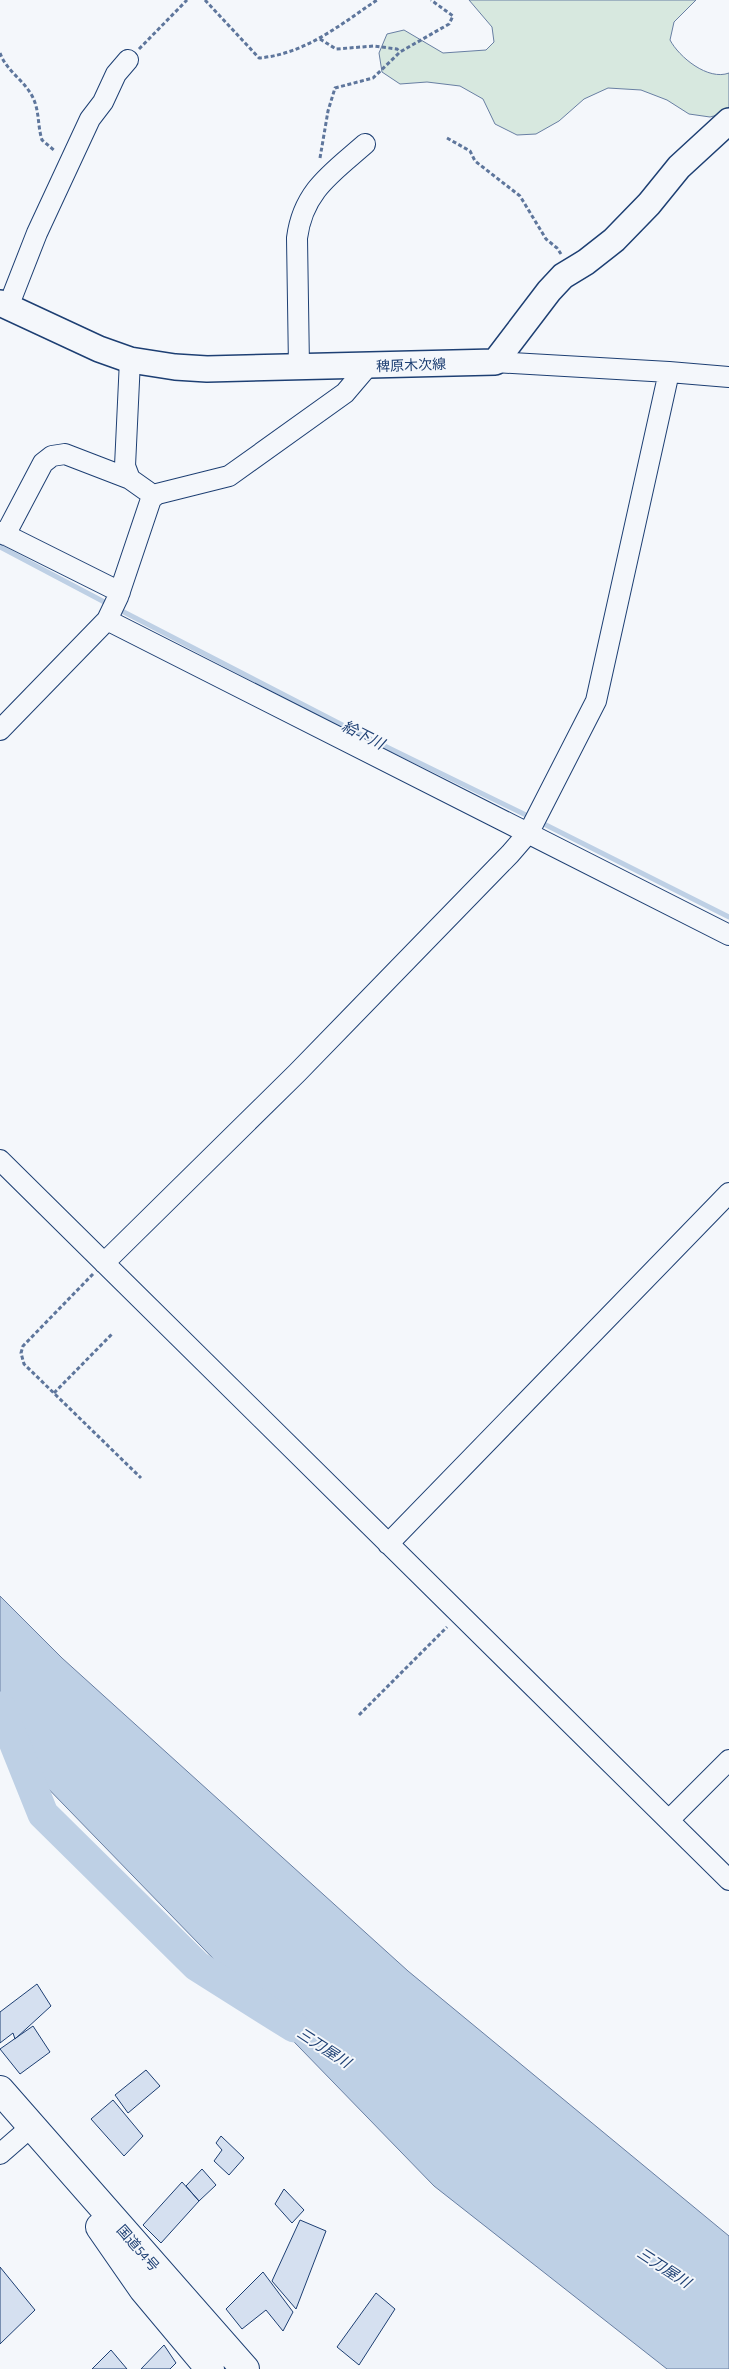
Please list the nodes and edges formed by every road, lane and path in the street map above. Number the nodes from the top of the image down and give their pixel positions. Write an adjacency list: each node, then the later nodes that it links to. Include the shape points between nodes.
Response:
1 (187, 0): 8 (path)
2 (205, 0): 5 (path, via 259,58 284,54)
3 (377, 0): 5 (path)
4 (431, 0): 6 (path, via 453,16 452,20)
5 (320, 39): 6 (path, via 336,49 374,46)
6 (400, 52): 13 (path, via 373,78 334,88 322,137)
7 (0, 54): 12 (path, via 3,63 32,95 39,114 42,140)
8 (128, 60): 12 (street, via 116,74 103,102 90,119)
9 (729, 120): 14 (main road, via 679,167 614,240)
10 (447, 138): 14 (path, via 470,151 475,161 520,196 546,239 557,248)
11 (365, 144): 13 (street)
12 (71, 163): 15 (street)
13 (318, 186): 19 (street, via 303,212 298,238)
14 (571, 271): 17 (main road, via 549,291)
15 (4, 305): 16 (main road, 稗原木次線)
16 (130, 360): 19 (main road, 稗原木次線, via 183,368); 22 (street, via 125,466)
17 (495, 362): 18 (main road, 稗原木次線); 20 (street)
18 (368, 366): 19 (main road, 稗原木次線); 23 (street, via 345,393 229,476)
19 (299, 367)
20 (669, 372): 21 (street); 27 (street, via 596,700)
21 (729, 377)
22 (130, 479): 23 (street); 24 (street, via 65,454 52,456 43,462)
23 (154, 496): 25 (street)
24 (2, 533): 25 (street)
25 (114, 605): 26 (street); 27 (street)
26 (0, 730)
27 (533, 824): 28 (street); 31 (street, via 504,861 304,1066)
28 (729, 935)
29 (0, 1160): 31 (street)
30 (729, 1193): 35 (street)
31 (104, 1263): 33 (path, via 22,1349 24,1364); 35 (street)
32 (112, 1334): 33 (path)
33 (54, 1393): 34 (path)
34 (141, 1478)
35 (388, 1544): 36 (street)
36 (460, 1614): 37 (path); 39 (street)
37 (359, 1715)
38 (729, 1760): 39 (street)
39 (669, 1820): 40 (street)
40 (729, 1880)
41 (0, 2090): 42 (highway, 国道54号)
42 (31, 2126): 43 (street); 44 (highway, 国道54号, via 143,2289); 45 (highway, 国道54号)
43 (0, 2154)
44 (210, 2369)
45 (245, 2369)

